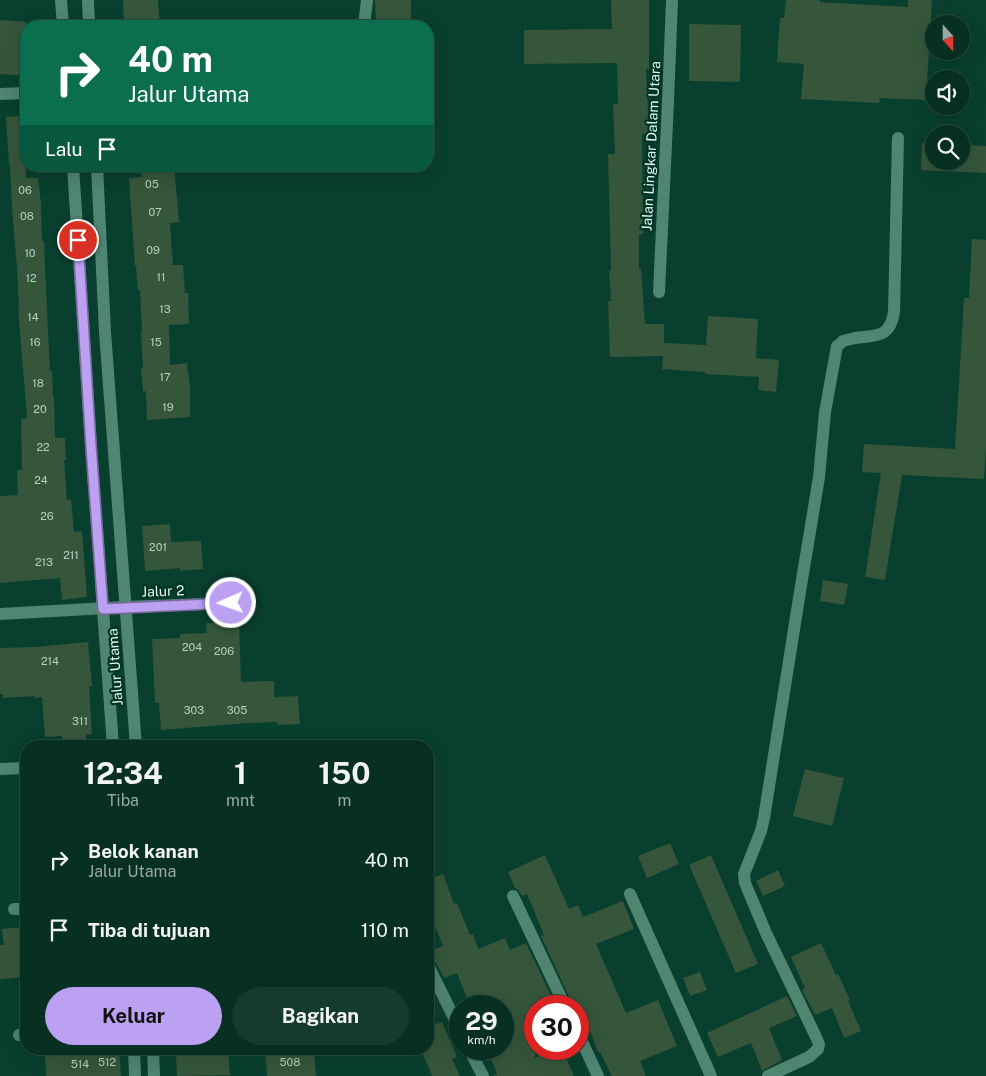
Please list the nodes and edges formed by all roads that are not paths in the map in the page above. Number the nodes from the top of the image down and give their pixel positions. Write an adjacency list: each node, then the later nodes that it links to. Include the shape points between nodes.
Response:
1 (61, 0): 5 (street)
2 (88, 0): 6 (street)
3 (367, 0): 7 (street)
4 (672, 0): 13 (street, Jalan Lingkar Dalam Utara)
5 (63, 20)
6 (89, 20)
7 (365, 20)
8 (0, 94): 9 (street)
9 (20, 94)
10 (898, 138): 38 (street, via 892,323 880,334 849,339 837,346 764,818 744,874 747,892 819,1044 810,1056)
11 (73, 172): 14 (street, Jalur Utama)
12 (97, 172): 15 (street, Jalur Utama)
13 (659, 292)
14 (84, 332): 15 (street); 18 (street, Jalur Utama)
15 (105, 332): 17 (street, Jalur Utama)
16 (231, 603): 17 (street, Jalur 2)
17 (125, 607): 18 (street, Jalur 2); 21 (street, Jalur Utama)
18 (103, 609): 19 (street); 20 (street, Jalur Utama)
19 (0, 614)
20 (113, 740)
21 (136, 740)
22 (20, 768): 23 (street)
23 (0, 769)
24 (630, 894): 37 (street)
25 (513, 896): 27 (street)
26 (434, 976): 28 (street)
27 (560, 995)
28 (449, 1007)
29 (134, 1055): 33 (street)
30 (153, 1055): 34 (street)
31 (589, 1057): 36 (street)
32 (475, 1060): 35 (street)
33 (135, 1076)
34 (154, 1076)
35 (483, 1076)
36 (598, 1076)
37 (711, 1076)
38 (768, 1076)

